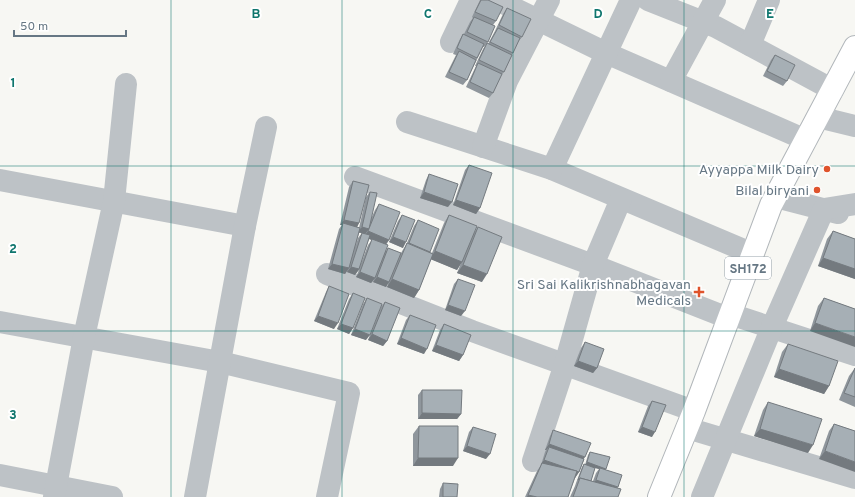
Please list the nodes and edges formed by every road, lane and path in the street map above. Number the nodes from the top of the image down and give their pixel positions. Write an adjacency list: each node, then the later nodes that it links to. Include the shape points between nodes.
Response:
1 (471, 0): 10 (street)
2 (497, 0): 8 (street)
3 (549, 0): 8 (street)
4 (631, 0): 13 (street)
5 (648, 0): 9 (street)
6 (715, 0): 9 (street)
7 (769, 0): 11 (street)
8 (538, 20): 13 (street); 22 (street, via 507,81)
9 (704, 22): 11 (street); 14 (street)
10 (451, 42)
11 (750, 45): 16 (street)
12 (855, 47): 16 (main road, SH172)
13 (606, 53): 14 (street); 23 (street)
14 (671, 81): 21 (street)
15 (126, 84): 28 (street)
16 (832, 90): 17 (main road, SH172)
17 (818, 117): 20 (street); 21 (main road, SH172)
18 (407, 122): 22 (street)
19 (266, 126): 32 (street)
20 (855, 126)
21 (806, 140): 26 (main road, SH172)
22 (483, 147): 23 (street)
23 (552, 170): 27 (street)
24 (355, 177): 34 (street)
25 (0, 180): 28 (street)
26 (776, 197): 30 (street); 33 (main road, SH172)
27 (621, 199): 33 (street); 34 (street)
28 (114, 201): 32 (street); 39 (street)
29 (855, 204): 30 (street)
30 (824, 210): 31 (street); 38 (street)
31 (855, 218)
32 (245, 226): 41 (street)
33 (753, 254): 36 (main road, SH172)
34 (593, 265): 36 (street); 42 (street)
35 (327, 274): 42 (street, via 472,331)
36 (729, 316): 38 (street); 43 (main road, SH172)
37 (0, 322): 39 (street)
38 (772, 327): 40 (street); 44 (street)
39 (84, 337): 41 (street); 48 (street)
40 (855, 355)
41 (220, 362): 50 (street); 51 (street, via 349,393)
42 (565, 364): 43 (street); 45 (street)
43 (691, 419): 44 (street); 52 (main road, SH172)
44 (727, 440): 47 (street); 53 (street)
45 (533, 461)
46 (0, 474): 48 (street)
47 (855, 478)
48 (55, 491): 49 (street)
49 (112, 497)
50 (195, 497)
51 (328, 497)
52 (659, 497)
53 (702, 497)

